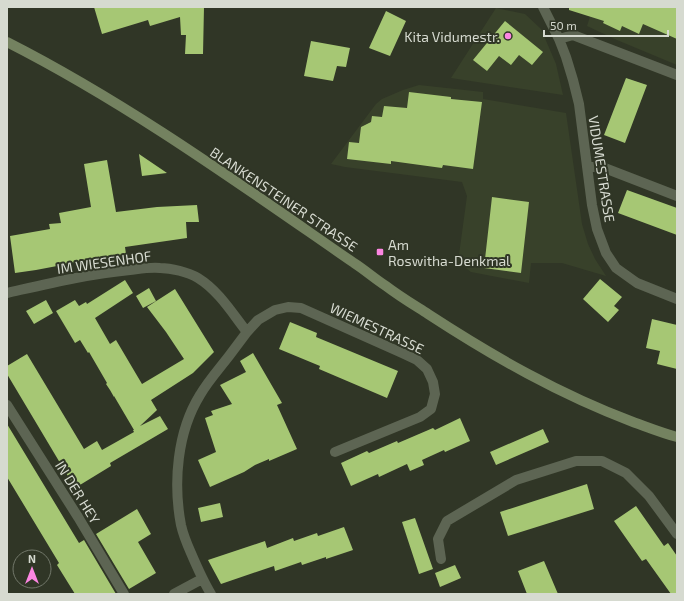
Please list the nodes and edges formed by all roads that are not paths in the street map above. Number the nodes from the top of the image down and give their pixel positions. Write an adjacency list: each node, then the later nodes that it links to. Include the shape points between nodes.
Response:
1 (543, 7): 2 (street, VIDUMESTRASSE)
2 (559, 39): 4 (street, via 573,35); 5 (street, VIDUMESTRASSE, via 578,104)
3 (7, 42): 11 (main road, BLANKENSTEINER STRASSE, via 129,111 386,286 493,355 609,413)
4 (677, 75)
5 (587, 167): 6 (street, via 602,167); 8 (street, VIDUMESTRASSE, via 597,229 609,258 616,268 637,283)
6 (677, 196)
7 (7, 293): 9 (street, IM WIESENHOF, via 109,272 171,269 197,277 221,298)
8 (677, 299)
9 (247, 332): 12 (street, WIEMESTRASSE, via 258,320 275,310 301,308 407,355 427,370 435,394 431,409 420,417); 15 (street, via 203,390 193,408 181,445 177,483 181,526)
10 (7, 405): 16 (street, IN DER HEY)
11 (677, 437)
12 (335, 452)
13 (677, 534): 14 (street, via 649,496 626,473 602,461 576,461 516,480 447,521 438,538)
14 (441, 559)
15 (202, 580): 17 (street); 18 (street)
16 (124, 594)
17 (174, 594)
18 (211, 594)

